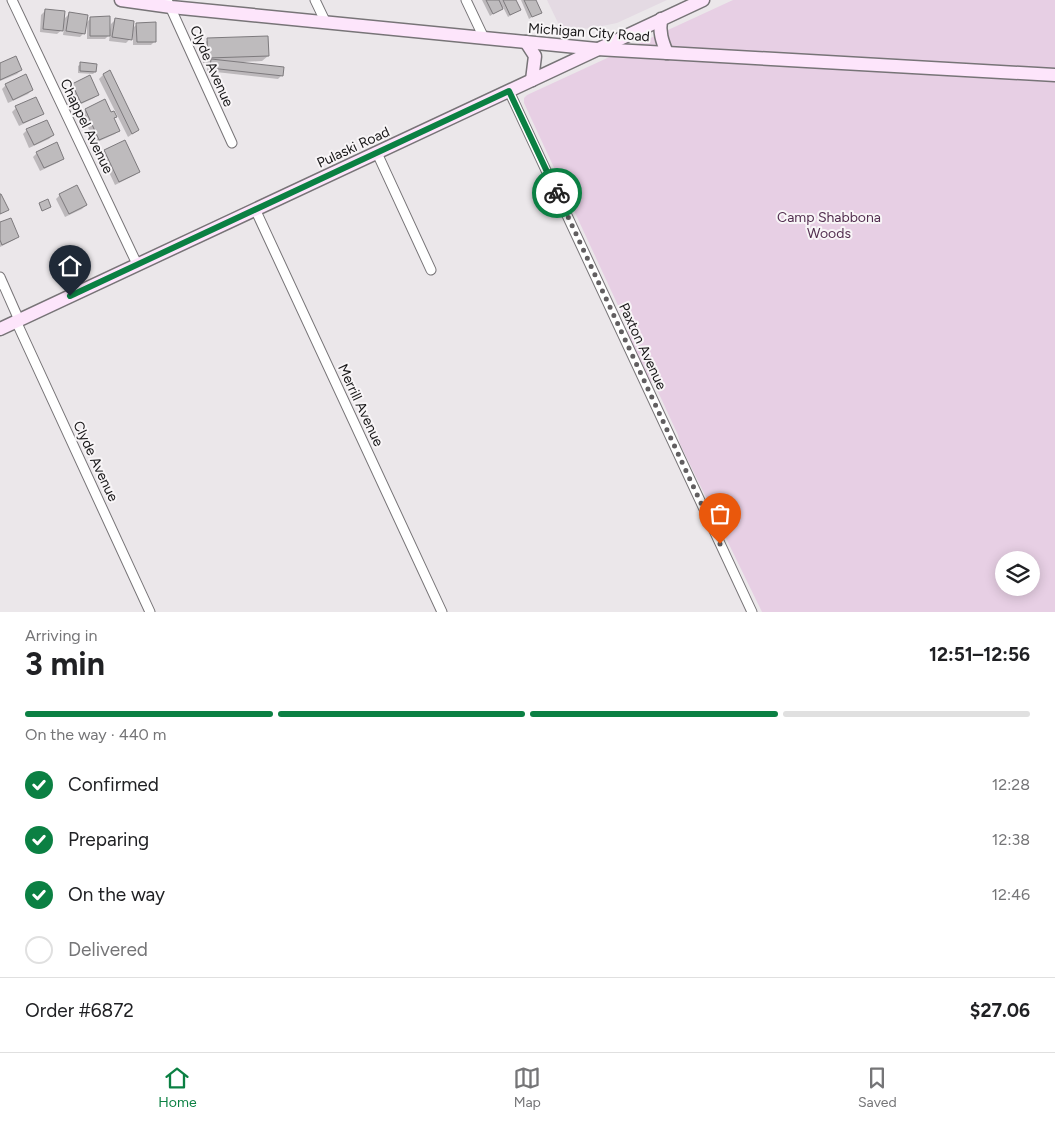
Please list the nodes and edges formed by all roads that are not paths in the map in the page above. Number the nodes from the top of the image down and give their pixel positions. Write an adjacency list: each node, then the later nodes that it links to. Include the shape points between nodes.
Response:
1 (12, 0): 19 (street, Chappel Avenue)
2 (121, 0): 6 (street, Michigan City Road)
3 (315, 0): 8 (street)
4 (466, 0): 9 (street)
5 (703, 0): 7 (street, Pulaski Road)
6 (169, 4): 8 (street, Michigan City Road); 16 (street, Clyde Avenue)
7 (661, 19): 11 (street, Pulaski Road); 12 (street, via 661,40)
8 (326, 24): 9 (street, Michigan City Road)
9 (484, 38): 10 (street, Michigan City Road)
10 (526, 42): 11 (street, Michigan City Road); 14 (street, via 536,56)
11 (597, 49): 12 (street, Michigan City Road); 14 (street, Pulaski Road)
12 (667, 53): 13 (street, Michigan City Road)
13 (1055, 75)
14 (532, 80): 15 (street, Pulaski Road)
15 (509, 91): 17 (street, Pulaski Road); 26 (street, Paxton Avenue)
16 (232, 143)
17 (377, 153): 18 (street, Pulaski Road); 20 (street)
18 (255, 209): 19 (street, Pulaski Road); 25 (street, Merrill Avenue)
19 (137, 264): 22 (street, Pulaski Road)
20 (431, 270)
21 (0, 277): 22 (street, Clyde Avenue)
22 (18, 320): 23 (street, Pulaski Road); 24 (street, Clyde Avenue)
23 (0, 329)
24 (150, 612)
25 (442, 612)
26 (752, 612)

